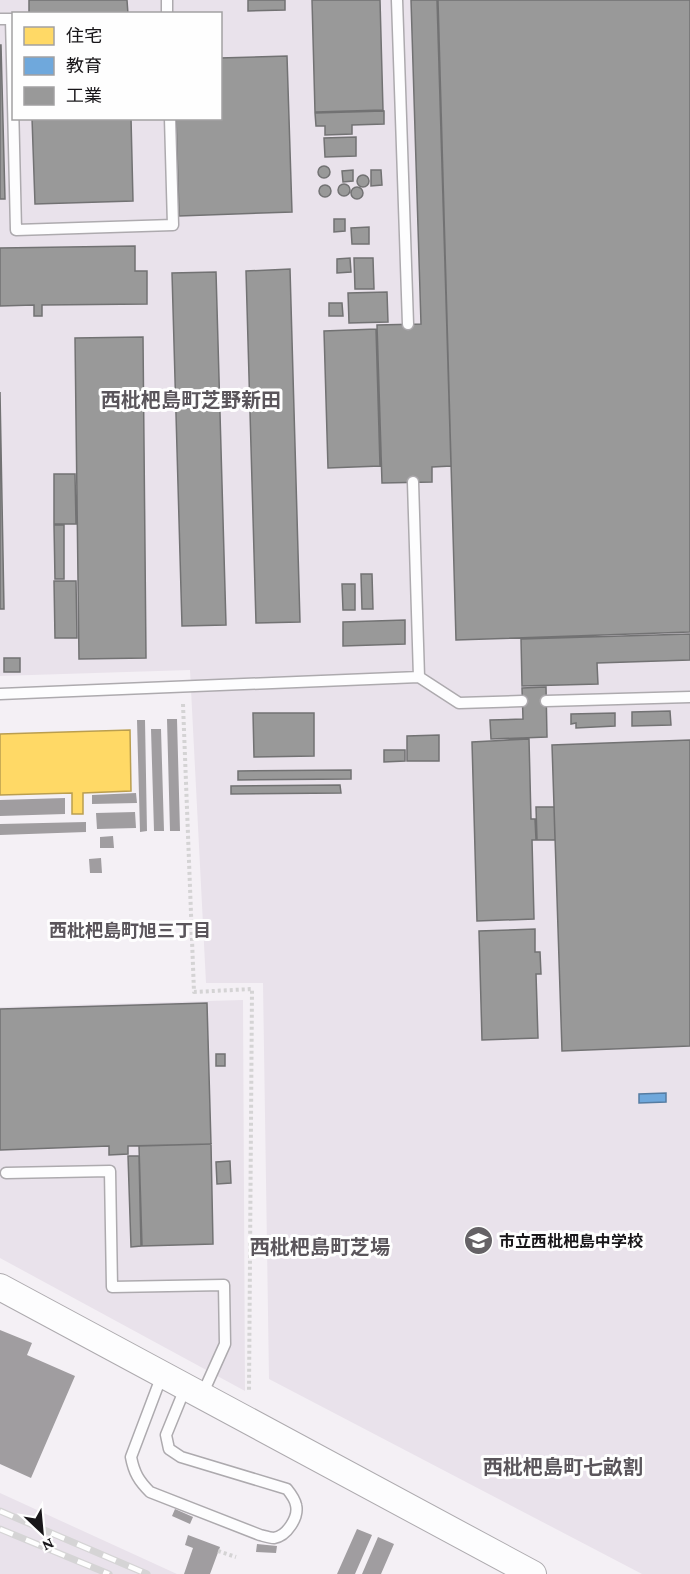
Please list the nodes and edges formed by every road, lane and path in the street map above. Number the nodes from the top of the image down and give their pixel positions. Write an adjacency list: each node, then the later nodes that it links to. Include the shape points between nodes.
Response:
1 (397, 0): 6 (lane)
2 (0, 19): 3 (lane, via 11,19)
3 (12, 61)
4 (13, 120): 5 (lane, via 16,230 173,225)
5 (170, 120)
6 (408, 324)
7 (413, 482): 8 (lane)
8 (419, 677): 9 (lane); 12 (lane, via 459,703)
9 (183, 688): 10 (lane); 18 (path, via 194,992 252,989)
10 (0, 694)
11 (690, 697): 13 (lane)
12 (522, 701)
13 (546, 701)
14 (6, 1173): 17 (lane, via 110,1171 112,1287 224,1285 225,1344)
15 (0, 1287): 16 (street)
16 (162, 1373): 17 (street); 17 (lane, via 131,1457 141,1484 150,1492 275,1538 286,1531 297,1508 287,1489 181,1457 169,1449 166,1435)
17 (194, 1390): 18 (street)
18 (249, 1420): 21 (street)
19 (218, 1551): 20 (path)
20 (236, 1557)
21 (533, 1574)

